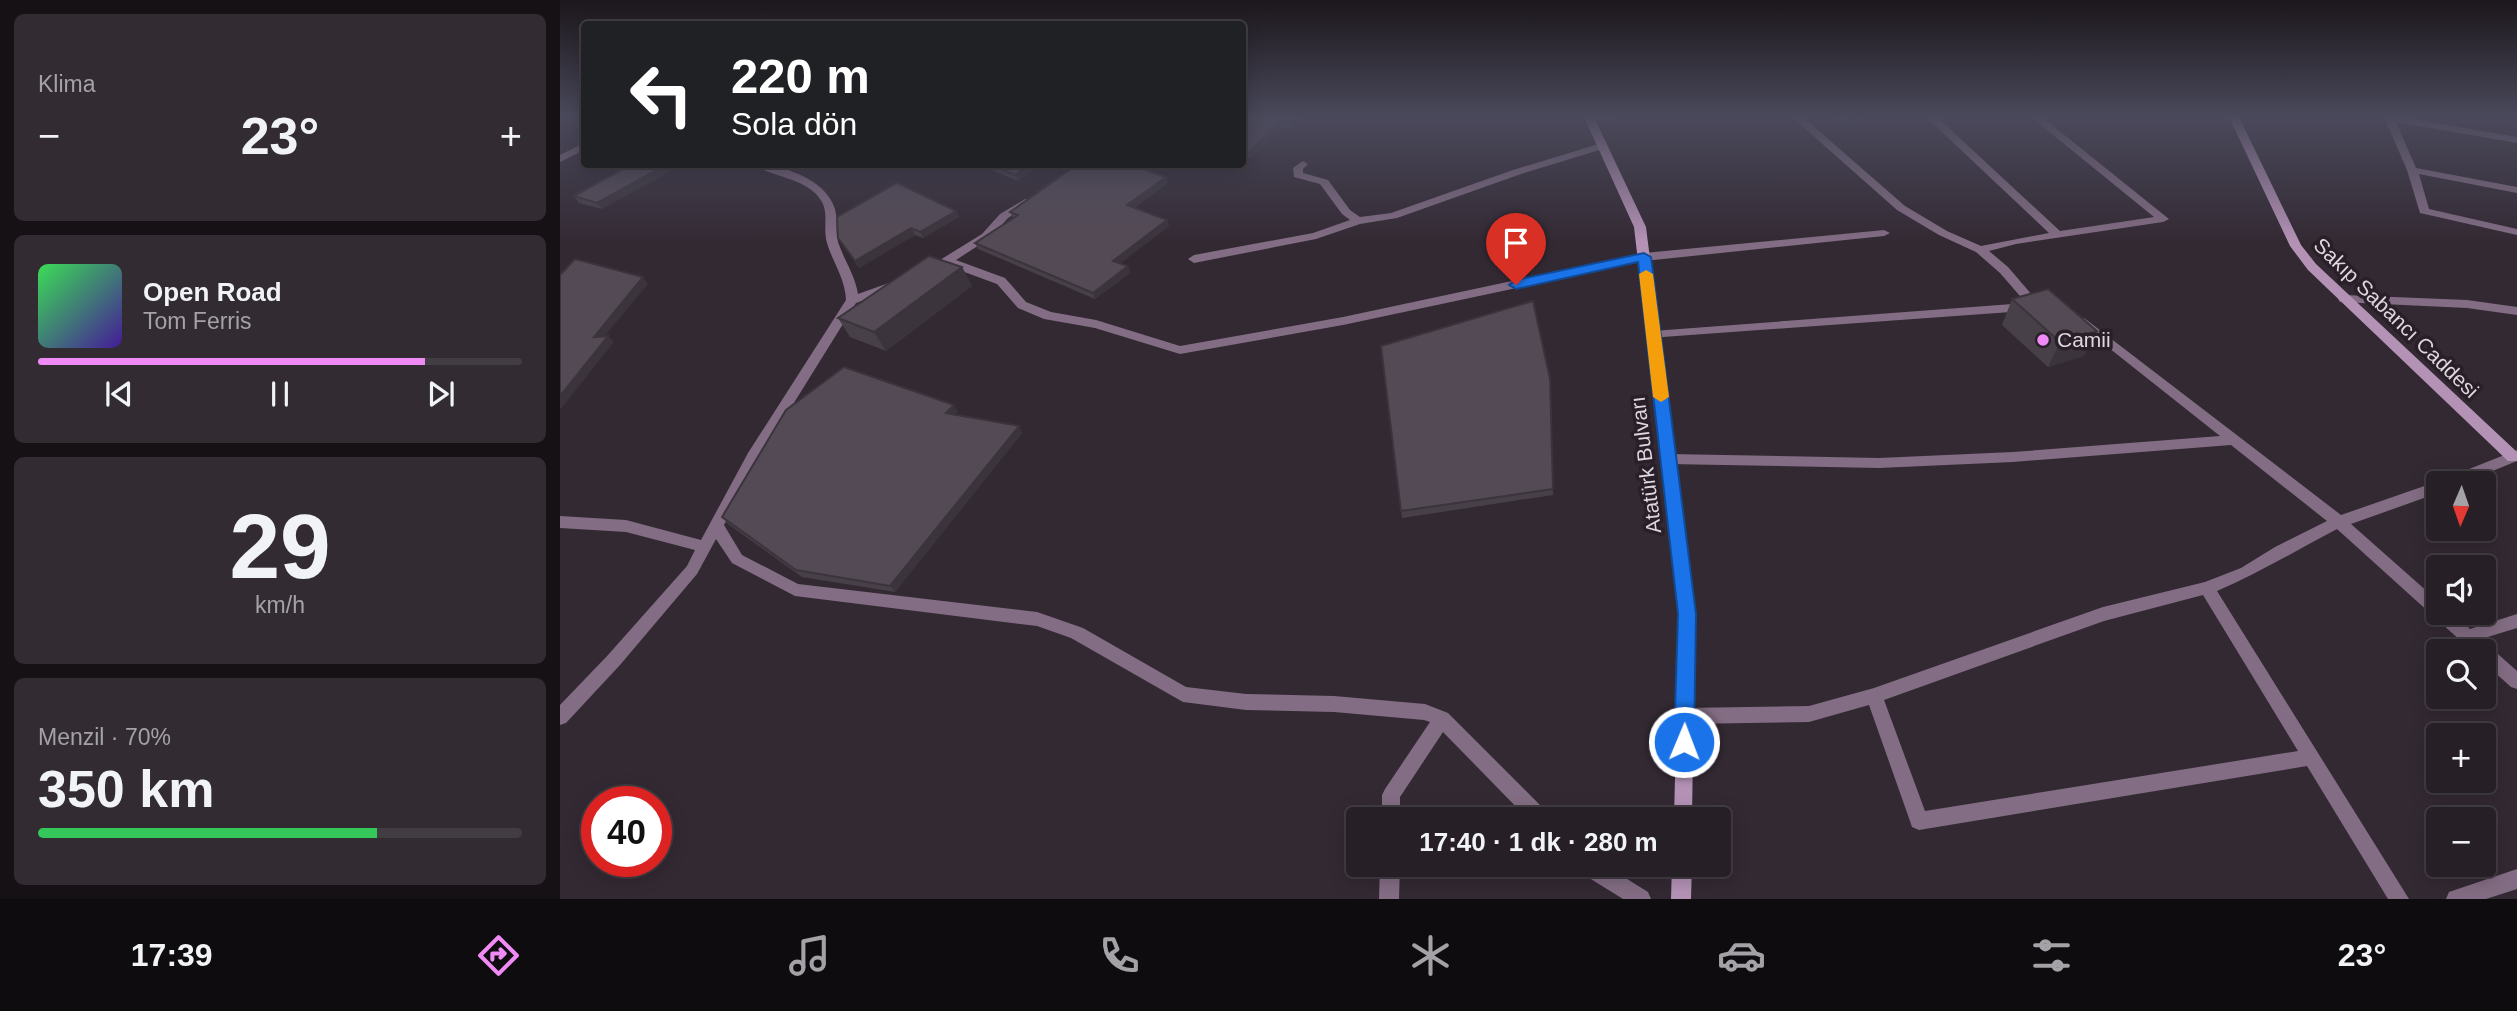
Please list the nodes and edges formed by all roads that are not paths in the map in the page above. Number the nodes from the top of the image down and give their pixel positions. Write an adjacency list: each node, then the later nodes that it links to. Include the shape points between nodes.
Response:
1 (1560, 159): 13 (street, via 1422,208)
2 (1608, 159): 18 (street, Atatürk Bulvarı, via 1640,227)
3 (1845, 159): 17 (street, via 1901,208)
4 (1976, 159): 16 (street)
5 (2088, 159): 16 (street, via 2163,219)
6 (2254, 159): 21 (street, Sakıp Sabancı Caddesi, via 2296,246)
7 (2407, 159): 10 (street)
8 (1303, 164): 13 (street, via 1298,175 1324,182)
9 (767, 168): 22 (street, via 821,193 829,206 832,240 852,283)
10 (2412, 170): 11 (street); 14 (street, via 2424,211)
11 (2517, 190)
12 (1034, 196): 18 (street, via 1004,216 986,236 942,264 1001,281 1022,305 1048,316 1096,324 1180,351)
13 (1357, 221): 19 (street, via 1316,236)
14 (2517, 232)
15 (1884, 233): 18 (street)
16 (2057, 235): 17 (street)
17 (1980, 250): 23 (street)
18 (1644, 257): 27 (street, Atatürk Bulvarı)
19 (1194, 259)
20 (914, 278): 22 (street)
21 (2344, 299): 25 (street, via 2467,304); 29 (street, Sakıp Sabancı Caddesi)
22 (852, 300): 35 (street, via 753,457)
23 (2035, 306): 24 (street); 27 (street)
24 (2054, 306)
25 (2517, 311)
26 (2073, 316): 28 (street)
27 (1654, 335): 30 (street, Atatürk Bulvarı)
28 (2232, 440): 30 (street, via 1879,463); 34 (street)
29 (2515, 456): 31 (street)
30 (1668, 459): 46 (street, Atatürk Bulvarı, via 1687,614)
31 (2478, 471)
32 (2426, 491): 34 (street)
33 (560, 522): 36 (street, via 626,526)
34 (2339, 522): 37 (street); 38 (street)
35 (716, 526): 36 (street); 48 (street, via 737,559 795,590 1037,619 1077,633 1183,694 1426,712)
36 (705, 547): 47 (street, via 692,570)
37 (2207, 588): 45 (street, via 2103,614); 49 (street)
38 (2426, 600)
39 (2517, 621): 41 (street)
40 (2454, 625): 41 (street)
41 (2467, 637): 42 (street)
42 (2469, 639)
43 (2496, 662): 44 (street)
44 (2517, 681)
45 (1874, 696): 46 (street, via 1809,714); 49 (street, via 1919,821)
46 (1685, 716): 52 (street, Atatürk Bulvarı)
47 (560, 717)
48 (1442, 719): 50 (street, via 1391,795); 51 (street)
49 (2311, 757): 60 (street)
50 (1391, 807)
51 (1530, 807)
52 (1683, 807)
53 (1390, 877): 57 (street)
54 (1606, 877): 58 (street)
55 (1682, 877): 59 (street)
56 (2517, 879): 61 (street)
57 (1389, 899)
58 (1641, 899)
59 (1681, 899)
60 (2399, 899)
61 (2456, 899)

